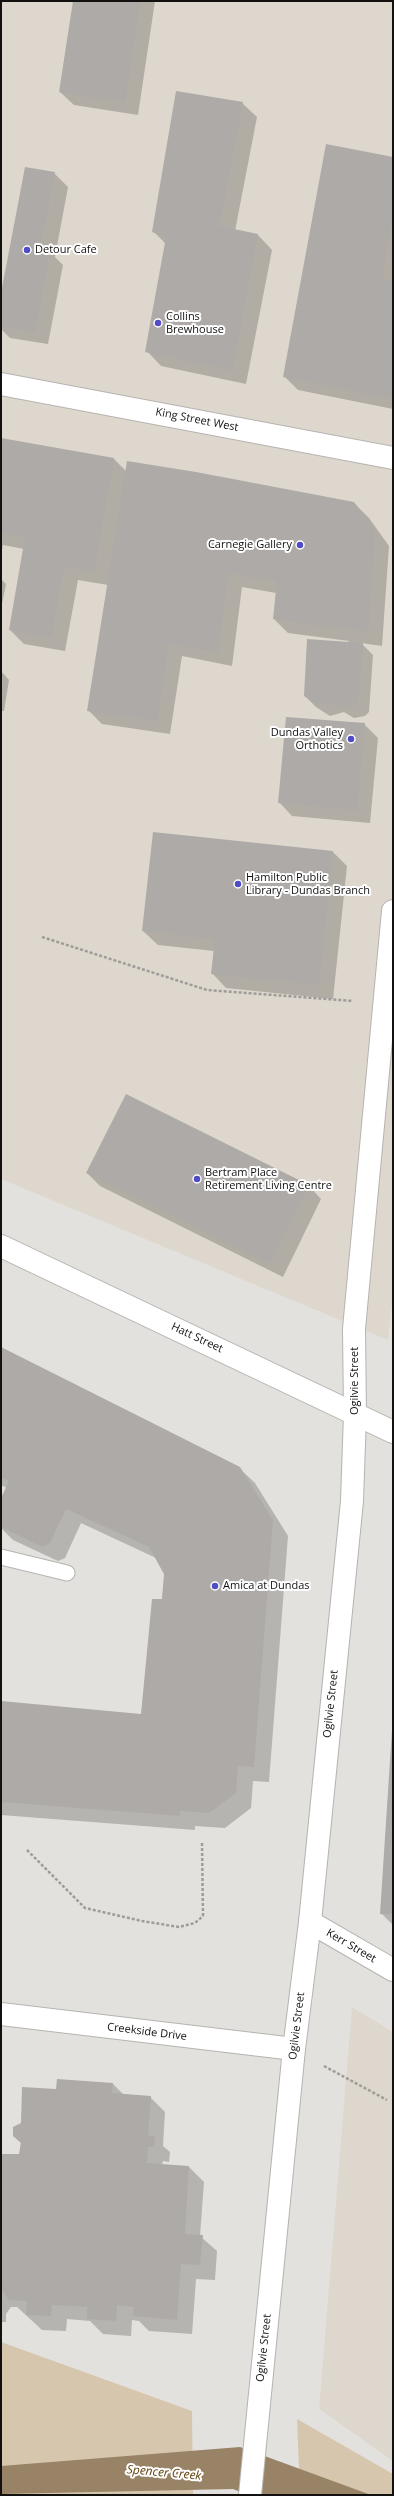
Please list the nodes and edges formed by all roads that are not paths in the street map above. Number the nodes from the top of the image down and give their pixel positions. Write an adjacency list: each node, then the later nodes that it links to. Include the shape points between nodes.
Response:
1 (1, 384): 2 (main road, King Street West)
2 (393, 458)
3 (393, 912): 4 (main road, Ogilvie Street, via 385,1004)
4 (386, 1057): 6 (main road, Ogilvie Street, via 354,1329)
5 (1, 1246): 6 (main road, Hatt Street)
6 (355, 1414): 7 (main road, Hatt Street); 10 (main road, Ogilvie Street, via 352,1501)
7 (393, 1432)
8 (1, 1557): 9 (lane)
9 (67, 1573)
10 (310, 1922): 11 (main road, Kerr Street); 13 (main road, Ogilvie Street)
11 (393, 1970)
12 (1, 2014): 13 (main road, Creekside Drive)
13 (294, 2049): 14 (main road, Ogilvie Street)
14 (250, 2495)

